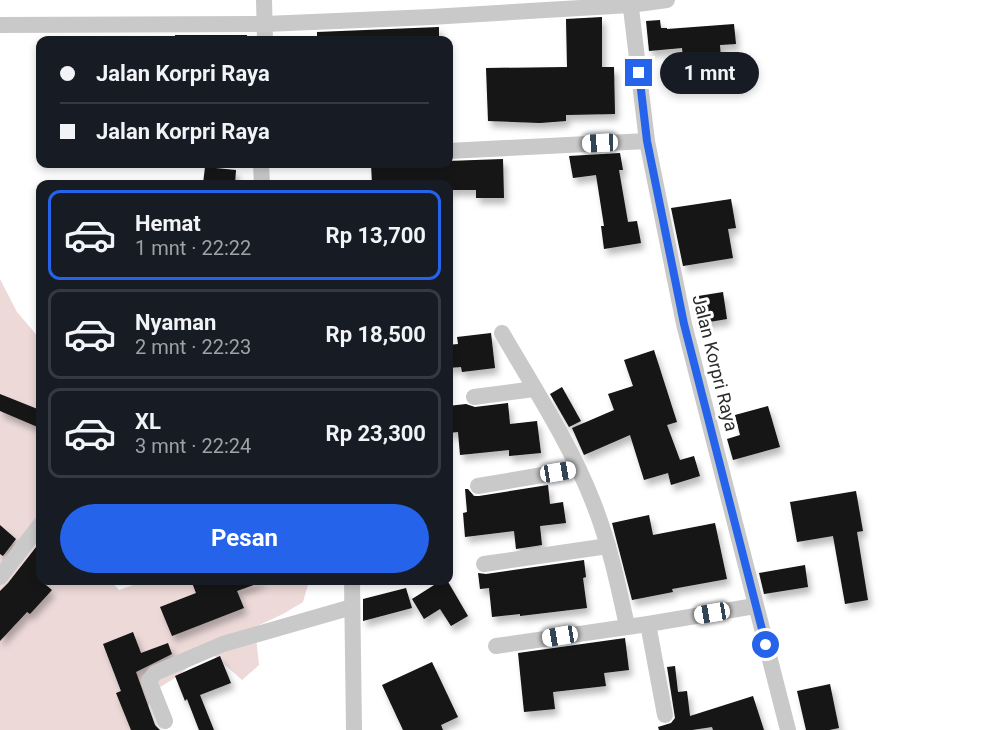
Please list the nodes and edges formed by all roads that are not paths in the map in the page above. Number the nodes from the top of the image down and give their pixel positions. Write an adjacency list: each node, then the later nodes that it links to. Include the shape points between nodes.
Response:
1 (264, 0): 5 (street)
2 (667, 0): 3 (street)
3 (630, 2): 5 (street); 6 (street, Jalan Korpri Raya)
4 (0, 25): 5 (street)
5 (265, 32)
6 (647, 141): 7 (street); 18 (street, Jalan Korpri Raya, via 684,324)
7 (453, 151)
8 (502, 333): 9 (street)
9 (534, 388): 10 (street); 11 (street)
10 (474, 398)
11 (578, 469): 12 (street); 14 (street)
12 (478, 486)
13 (36, 530): 16 (street)
14 (608, 546): 15 (street); 21 (street)
15 (483, 564)
16 (0, 577)
17 (352, 585): 19 (street)
18 (755, 606): 20 (street); 26 (street, Jalan Korpri Raya)
19 (352, 607): 24 (street, via 224,644 155,674 149,681); 25 (street)
20 (648, 624): 21 (street); 23 (street)
21 (627, 626): 22 (street)
22 (496, 646)
23 (664, 715)
24 (165, 721)
25 (354, 730)
26 (788, 730)

